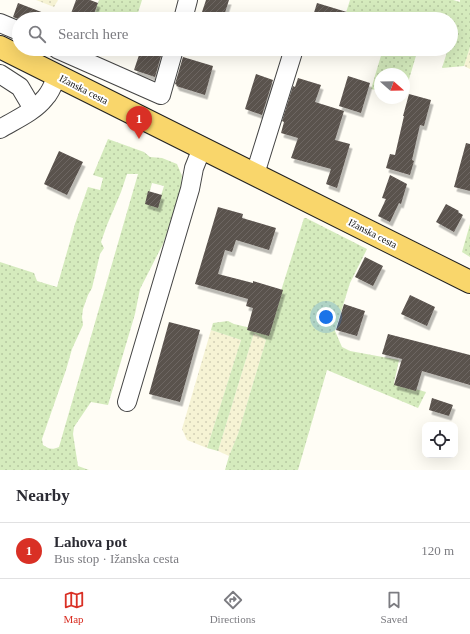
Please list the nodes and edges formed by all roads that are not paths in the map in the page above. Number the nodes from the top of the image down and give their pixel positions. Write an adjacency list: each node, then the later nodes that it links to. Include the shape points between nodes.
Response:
1 (188, 0): 2 (street)
2 (185, 12)
3 (0, 23): 4 (street)
4 (12, 28)
5 (0, 47): 6 (main road, Ižanska cesta)
6 (12, 53)
7 (17, 56): 13 (main road, Ižanska cesta)
8 (73, 56): 11 (street)
9 (172, 56): 11 (street, via 161,95)
10 (292, 56): 18 (street)
11 (112, 73): 14 (street)
12 (0, 74): 15 (street, via 20,88)
13 (58, 75): 14 (main road, Ižanska cesta); 15 (street, via 46,98)
14 (100, 96): 17 (main road, Ižanska cesta)
15 (33, 110): 16 (street)
16 (0, 128)
17 (202, 148): 18 (main road, Ižanska cesta); 20 (street, via 194,168 190,190)
18 (254, 174): 19 (main road, Ižanska cesta)
19 (470, 282)
20 (127, 402)

